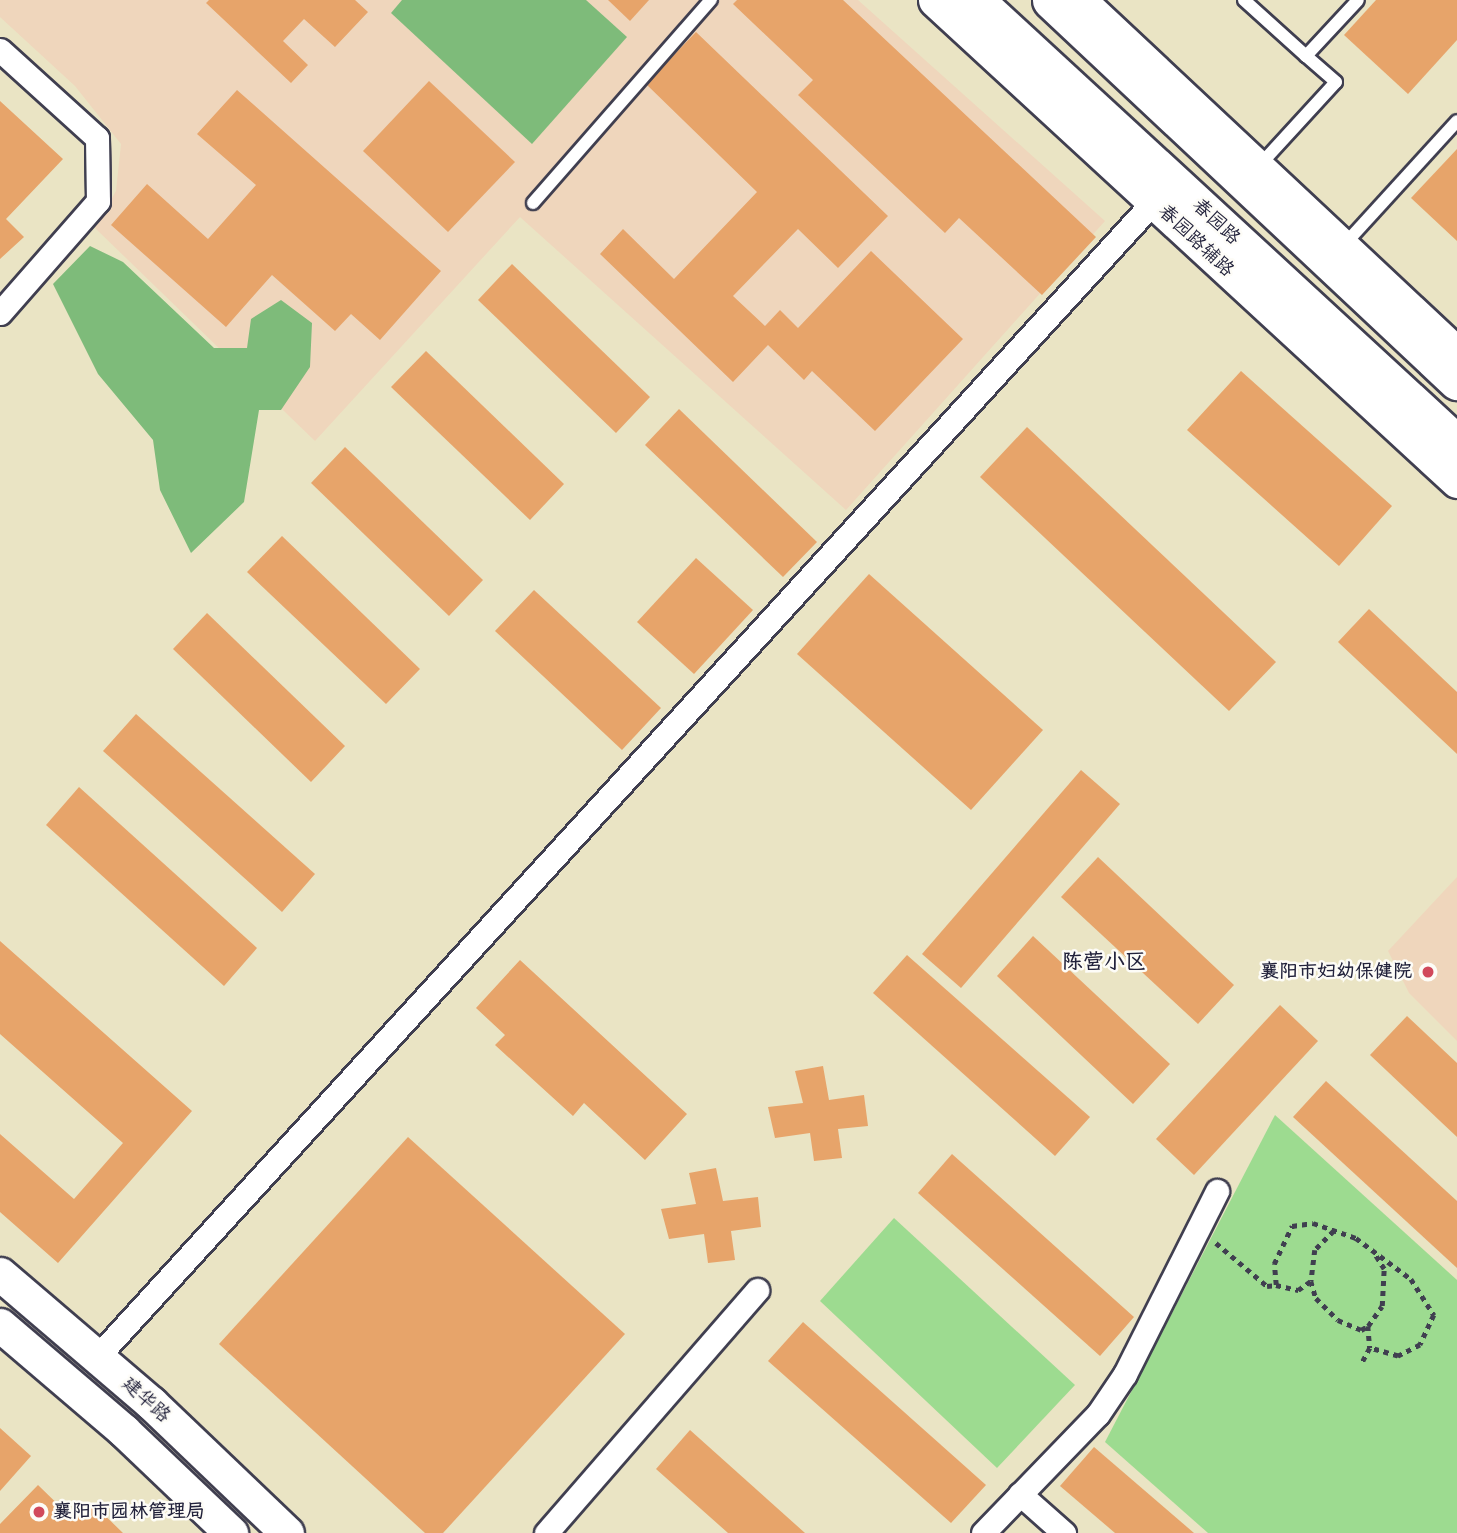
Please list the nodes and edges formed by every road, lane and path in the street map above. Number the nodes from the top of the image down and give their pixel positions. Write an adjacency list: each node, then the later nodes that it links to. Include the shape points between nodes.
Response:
1 (711, 0): 13 (lane)
2 (935, 0): 12 (street, 春园路辅路)
3 (975, 0): 18 (main road, 春园路)
4 (1051, 0): 17 (main road)
5 (1079, 0): 11 (street)
6 (1244, 0): 9 (lane)
7 (1358, 0): 9 (lane)
8 (0, 50): 15 (street, via 97,138 98,201)
9 (1306, 56): 11 (lane, via 1336,82)
10 (1457, 121): 14 (lane)
11 (1258, 167): 14 (street)
12 (1153, 202): 19 (street, 春园路辅路); 31 (street)
13 (533, 203)
14 (1343, 247): 16 (street)
15 (0, 313)
16 (1457, 354)
17 (1457, 381)
18 (1457, 444)
19 (1457, 481)
20 (1217, 1191): 21 (street)
21 (1199, 1227): 26 (path, via 1268,1286); 33 (street, via 1098,1414)
22 (1335, 1231): 23 (path); 25 (path, via 1315,1250); 26 (path, via 1314,1223 1292,1226 1274,1264)
23 (1371, 1249): 29 (path, via 1384,1269 1382,1306); 30 (path, via 1411,1279 1434,1315 1420,1345 1398,1356)
24 (0, 1274): 31 (street, 建华路)
25 (1311, 1281): 26 (path, via 1298,1290); 29 (path, via 1316,1298 1338,1320 1361,1330)
26 (1276, 1285)
27 (757, 1290): 36 (street)
28 (0, 1325): 34 (street, 建华路, via 124,1431)
29 (1368, 1326): 30 (path)
30 (1370, 1348): 32 (path)
31 (97, 1357): 35 (street, 建华路)
32 (1361, 1365)
33 (1020, 1494): 37 (street); 38 (street)
34 (231, 1533)
35 (286, 1533)
36 (546, 1533)
37 (983, 1533)
38 (1064, 1533)

